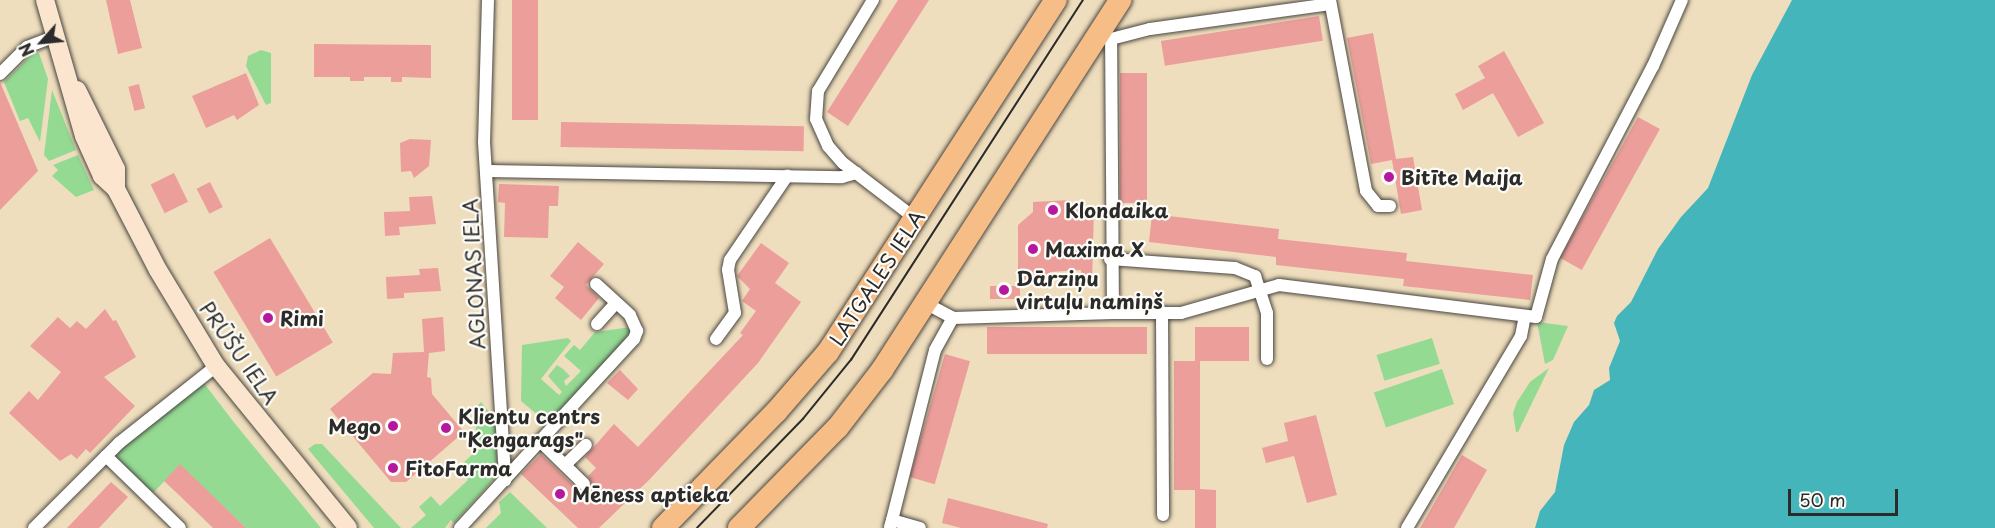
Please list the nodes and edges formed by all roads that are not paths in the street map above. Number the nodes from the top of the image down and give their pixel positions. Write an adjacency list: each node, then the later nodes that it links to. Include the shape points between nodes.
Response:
1 (45, 0): 9 (street, PRŪŠU IELA)
2 (488, 0): 12 (street, AGLONAS IELA, via 484,142)
3 (873, 0): 13 (street, via 814,101 816,119 828,146)
4 (1056, 0): 16 (highway, LATGALES IELA)
5 (1120, 0): 10 (highway)
6 (1682, 0): 24 (street, via 1653,66 1552,259 1536,317)
7 (1330, 2): 8 (street); 15 (street, via 1366,191 1378,206)
8 (1302, 3): 10 (street)
9 (55, 36): 11 (street, via 32,44); 29 (street, PRŪŠU IELA, via 72,84 116,169 116,189 163,280)
10 (1105, 36): 17 (street); 21 (highway)
11 (0, 74)
12 (488, 171): 14 (street); 34 (street, AGLONAS IELA)
13 (856, 173): 14 (street, via 842,177); 16 (street)
14 (787, 176): 27 (street, via 730,260 735,313)
15 (1390, 206)
16 (916, 219): 42 (highway, LATGALES IELA, via 804,382)
17 (1110, 259): 19 (street, via 1235,268 1256,276); 23 (street)
18 (596, 284): 20 (street)
19 (1260, 290): 22 (street, via 1181,313); 24 (street, via 1279,285); 28 (street, via 1267,313)
20 (616, 303): 26 (street); 30 (street, via 635,323 634,339)
21 (927, 304): 25 (street); 43 (highway, via 838,427)
22 (1162, 312): 23 (street); 36 (street)
23 (1113, 313): 25 (street)
24 (1525, 316): 45 (street, via 1521,336)
25 (953, 318): 37 (street, via 935,350)
26 (597, 324)
27 (716, 339)
28 (1267, 359)
29 (216, 366): 32 (street); 40 (street, PRŪŠU IELA)
30 (541, 442): 33 (street); 34 (street)
31 (586, 445): 33 (street)
32 (106, 456): 38 (street); 39 (street)
33 (565, 465): 35 (street)
34 (505, 480): 41 (street)
35 (584, 484)
36 (1163, 515)
37 (891, 524): 44 (street)
38 (34, 528)
39 (180, 528)
40 (348, 528)
41 (460, 528)
42 (663, 528)
43 (739, 528)
44 (920, 528)
45 (1407, 528)

